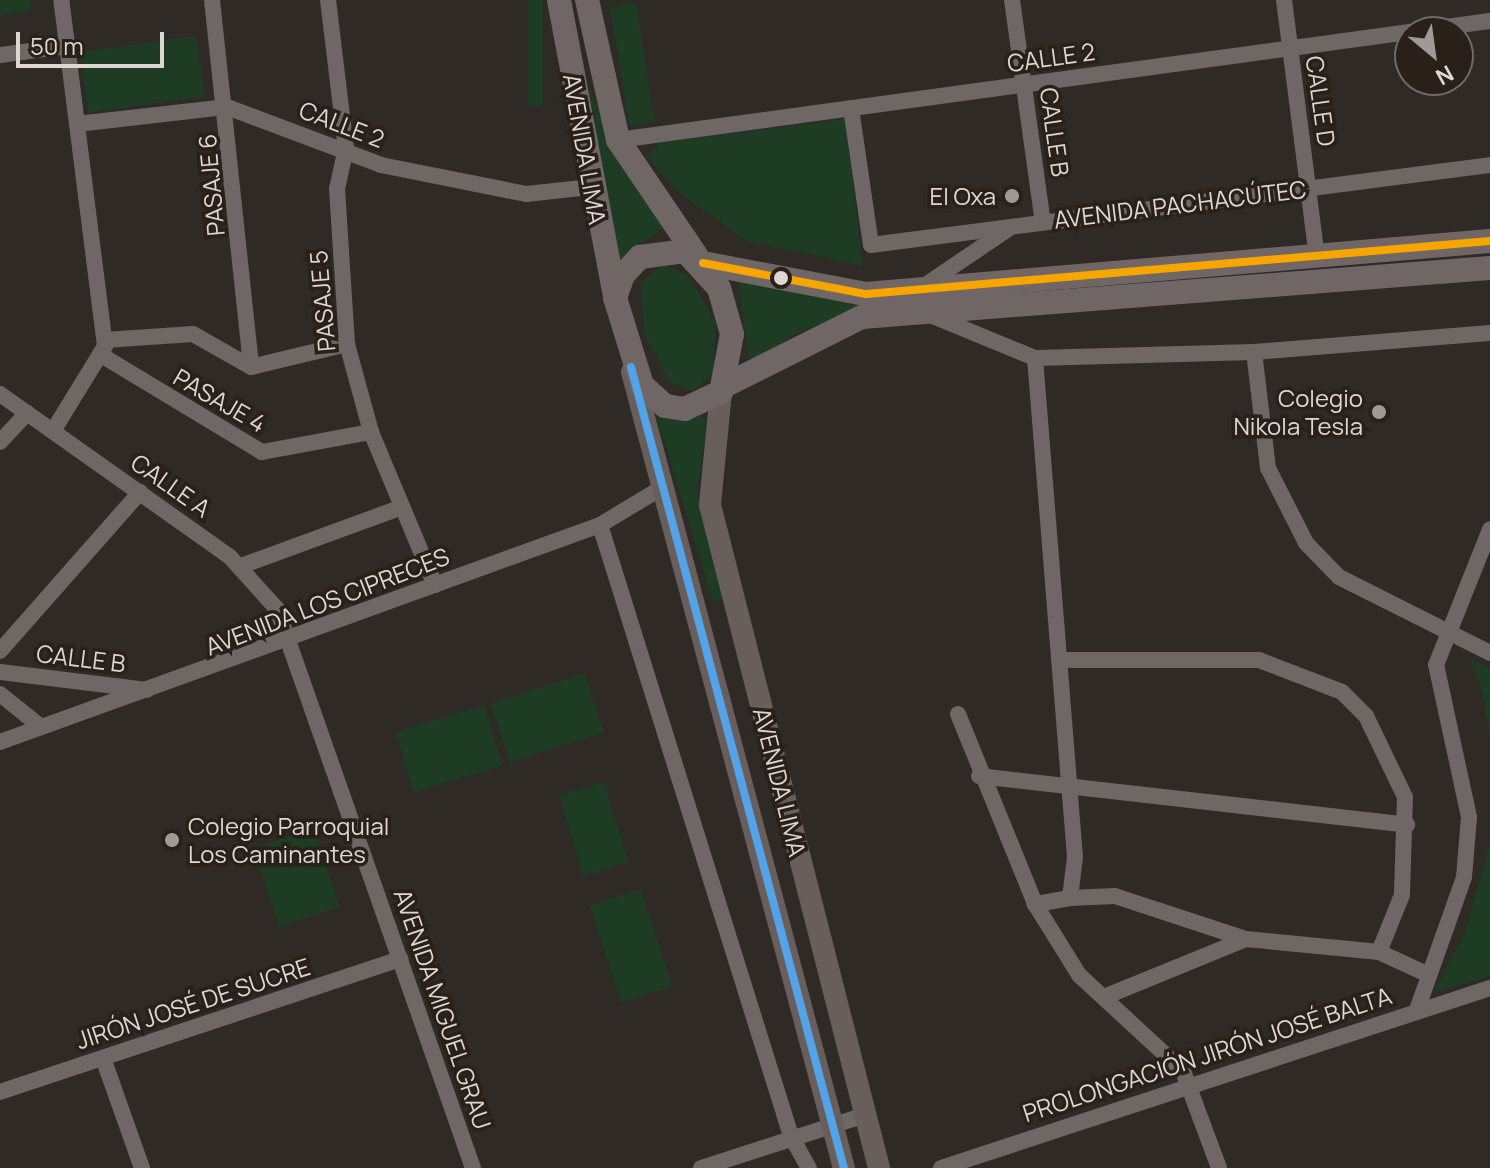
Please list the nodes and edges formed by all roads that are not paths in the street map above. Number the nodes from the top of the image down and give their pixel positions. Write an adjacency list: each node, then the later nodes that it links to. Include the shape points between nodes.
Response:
1 (61, 0): 9 (street)
2 (212, 0): 13 (street, PASAJE 6)
3 (328, 0): 17 (street, PASAJE 5)
4 (559, 0): 19 (main road, AVENIDA LIMA)
5 (587, 0): 16 (main road, AVENIDA LIMA)
6 (1012, 0): 12 (street, CALLE B)
7 (1284, 0): 10 (street, CALLE D)
8 (1490, 21): 10 (street, CALLE 2)
9 (67, 46): 11 (street); 15 (street)
10 (1290, 48): 12 (street, CALLE 2); 20 (street, CALLE D)
11 (0, 55)
12 (1024, 84): 14 (street, CALLE 2); 21 (street, CALLE B)
13 (228, 108): 15 (street, CALLE 2); 17 (street, CALLE 2); 34 (street, PASAJE 6)
14 (851, 108): 16 (street, CALLE 2); 22 (street, AVENIDA PACHACÚTEC, via 871,245)
15 (77, 124): 31 (street)
16 (618, 140): 25 (main road, AVENIDA LIMA)
17 (346, 148): 19 (street, CALLE 2, via 381,165 526,194); 30 (street, PASAJE 5, via 337,189)
18 (1490, 165): 20 (street, AVENIDA PACHACÚTEC)
19 (590, 187): 27 (main road, AVENIDA LIMA)
20 (1309, 188): 21 (street, AVENIDA PACHACÚTEC); 24 (street, CALLE D)
21 (1043, 222): 22 (street, AVENIDA PACHACÚTEC)
22 (1012, 226): 28 (street)
23 (1490, 241): 24 (main road)
24 (1317, 256): 28 (main road)
25 (699, 259): 27 (main road, via 674,249 640,257); 28 (main road, via 831,292); 36 (main road, via 729,317)
26 (1490, 268): 28 (main road)
27 (615, 298): 35 (main road)
28 (918, 300): 33 (street); 36 (main road, via 822,333)
29 (1489, 339): 32 (street)
30 (347, 344): 34 (street); 40 (street, PASAJE 5)
31 (103, 348): 34 (street, via 193,334); 39 (street); 40 (street, PASAJE 4, via 262,452)
32 (1254, 352): 33 (street); 49 (street, via 1268,468 1306,543 1339,577)
33 (1035, 358): 53 (street)
34 (251, 367)
35 (631, 367): 36 (main road, via 665,406 695,408); 42 (main road, AVENIDA LIMA)
36 (722, 389): 75 (main road, AVENIDA LIMA, via 710,505)
37 (0, 394): 38 (street, CALLE A)
38 (27, 413): 39 (street, CALLE A); 41 (street)
39 (53, 431): 43 (street, CALLE A)
40 (371, 432): 44 (street, PASAJE 5)
41 (0, 442)
42 (663, 487): 45 (street, AVENIDA LOS CIPRECES); 76 (main road, AVENIDA LIMA)
43 (140, 492): 47 (street, CALLE A); 51 (street)
44 (402, 507): 47 (street); 48 (street, PASAJE 5)
45 (600, 525): 48 (street, AVENIDA LOS CIPRECES); 77 (street)
46 (1490, 529): 49 (street)
47 (241, 566): 50 (street, CALLE A)
48 (435, 585): 50 (street, AVENIDA LOS CIPRECES)
49 (1446, 634): 52 (street); 68 (street, via 1436,665 1438,698 1451,724 1469,817 1464,877)
50 (291, 638): 55 (street, AVENIDA LOS CIPRECES); 67 (street, AVENIDA MIGUEL GRAU)
51 (0, 651)
52 (1490, 653)
53 (1060, 660): 61 (street); 62 (street, via 1259,660 1307,673 1366,716 1400,782)
54 (0, 672): 55 (street, CALLE B)
55 (156, 691): 58 (street, AVENIDA LOS CIPRECES)
56 (0, 694): 58 (street)
57 (958, 714): 60 (street)
58 (40, 726): 59 (street, AVENIDA LOS CIPRECES)
59 (0, 742)
60 (979, 776): 61 (street); 64 (street)
61 (1070, 788): 62 (street); 63 (street)
62 (1407, 825): 66 (street, via 1402,895)
63 (1070, 898): 64 (street); 65 (street, via 1115,896)
64 (1035, 904): 70 (street, via 1079,975)
65 (1246, 939): 66 (street); 70 (street)
66 (1379, 952): 68 (street)
67 (400, 959): 72 (street, JIRÓN JOSÉ DE SUCRE); 79 (street, AVENIDA MIGUEL GRAU)
68 (1429, 975): 71 (street)
69 (1490, 988): 71 (street, PROLONGACIÓN JIRÓN JOSÉ BALTA)
70 (1104, 997): 73 (street)
71 (1417, 1010): 73 (street, PROLONGACIÓN JIRÓN JOSÉ BALTA)
72 (103, 1058): 74 (street, JIRÓN JOSÉ DE SUCRE); 78 (street)
73 (1190, 1082): 84 (street, PROLONGACIÓN JIRÓN JOSÉ BALTA); 85 (street)
74 (0, 1092)
75 (865, 1115): 76 (street); 83 (main road, AVENIDA LIMA)
76 (832, 1124): 77 (street); 82 (main road, AVENIDA LIMA)
77 (791, 1136): 80 (street); 81 (street)
78 (142, 1168)
79 (473, 1168)
80 (701, 1168)
81 (809, 1168)
82 (844, 1168)
83 (879, 1168)
84 (941, 1168)
85 (1219, 1168)

